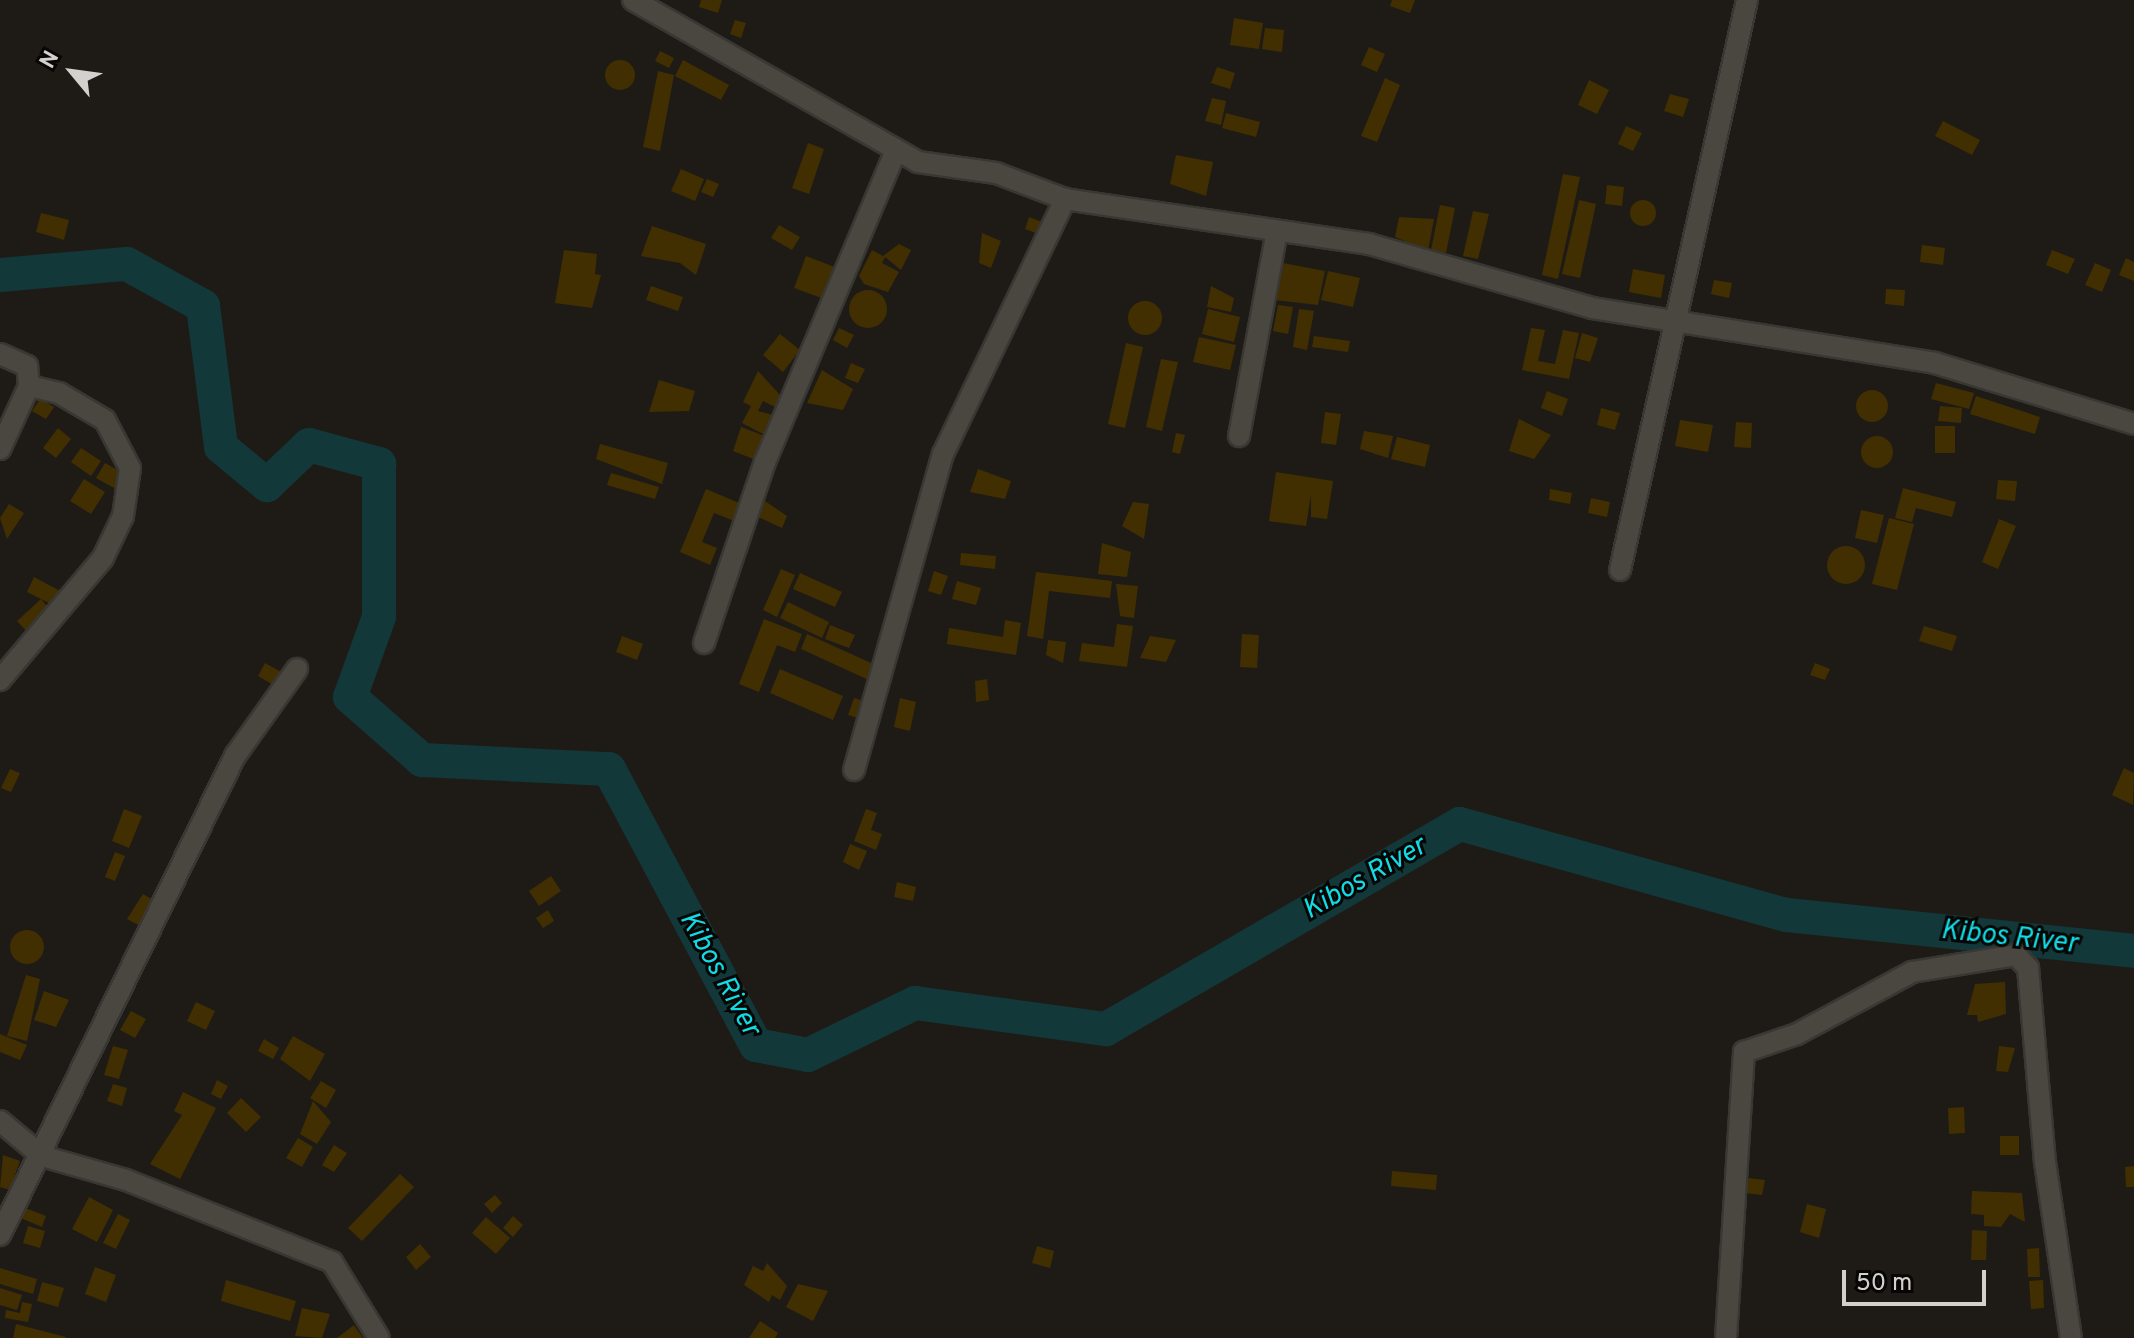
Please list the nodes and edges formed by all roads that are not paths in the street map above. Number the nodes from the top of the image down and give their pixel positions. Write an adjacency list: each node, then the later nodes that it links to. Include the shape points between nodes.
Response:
1 (633, 0): 3 (street)
2 (1747, 0): 6 (street)
3 (896, 150): 4 (street, via 918,162 996,173); 13 (street, via 765,462)
4 (1065, 199): 5 (street); 16 (street, via 943,454)
5 (1277, 231): 6 (street, via 1369,244 1592,308); 10 (street)
6 (1676, 323): 9 (street, via 1935,363); 12 (street)
7 (0, 354): 8 (street, via 27,366)
8 (29, 386): 11 (street); 15 (street, via 59,393 105,420 126,453 129,485 103,558)
9 (2134, 424)
10 (1239, 436)
11 (0, 449)
12 (1620, 570)
13 (704, 643)
14 (297, 669): 18 (street, via 235,756)
15 (0, 680)
16 (854, 770)
17 (0, 1121): 18 (street)
18 (42, 1156): 19 (street); 20 (street, via 126,1180 332,1262)
19 (0, 1235)
20 (379, 1338)
21 (1726, 1338): 22 (street, via 1744,1052 1797,1034 1912,972 2016,955 2028,968 2045,1162)
22 (2071, 1338)

